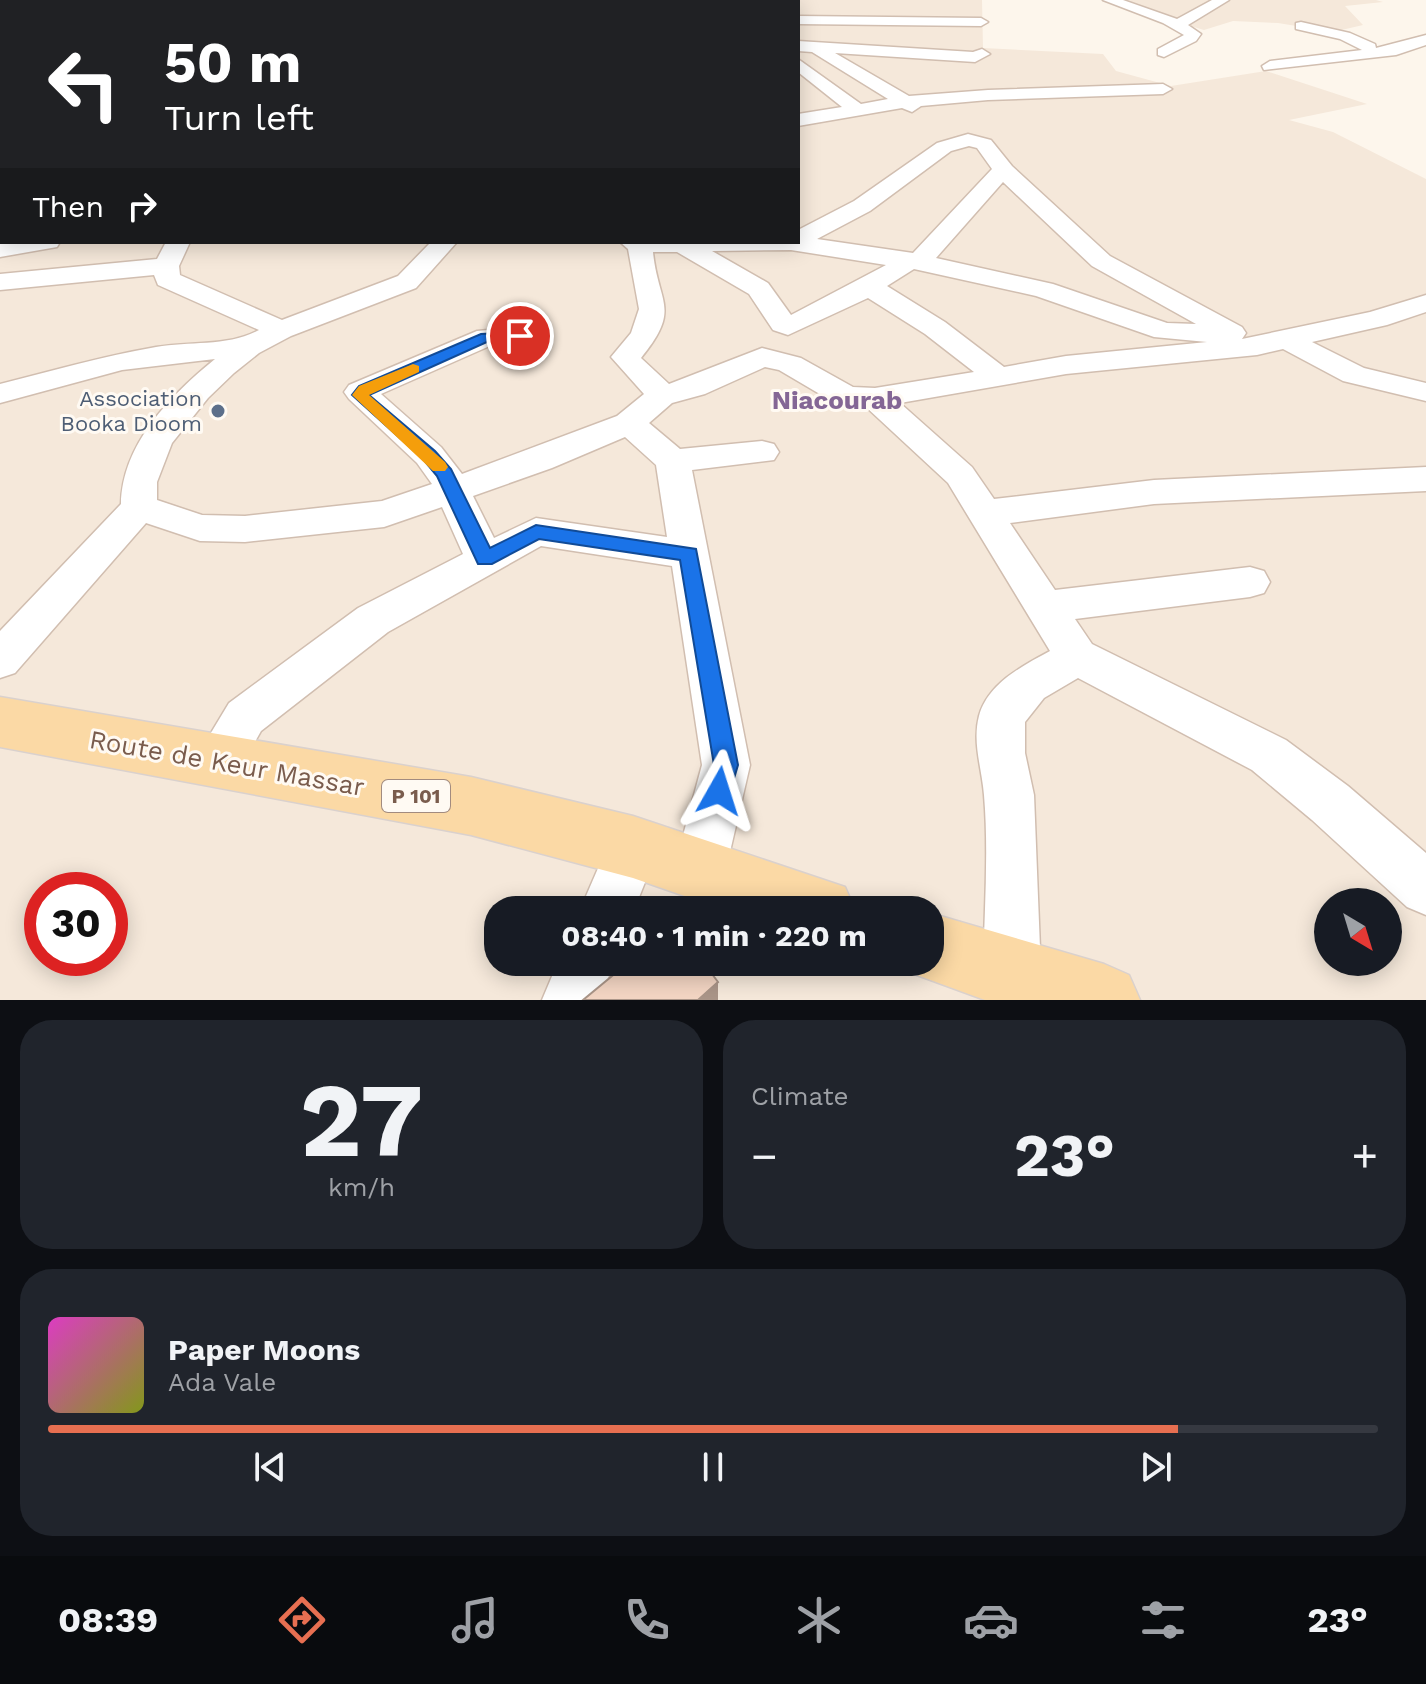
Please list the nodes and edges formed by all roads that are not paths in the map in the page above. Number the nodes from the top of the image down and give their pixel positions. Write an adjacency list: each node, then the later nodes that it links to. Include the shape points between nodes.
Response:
1 (1110, 0): 7 (street)
2 (1222, 0): 4 (street)
3 (1182, 1): 4 (street)
4 (1206, 8): 7 (street)
5 (800, 20): 6 (street)
6 (873, 23): 12 (street); 14 (street, via 935,37); 17 (street, via 980,16)
7 (1178, 25): 13 (street, via 1193,34 1191,38)
8 (1301, 26): 11 (street, via 1345,36)
9 (1426, 40): 11 (street)
10 (806, 47): 12 (street); 16 (street)
11 (1378, 51): 19 (street)
12 (880, 52): 14 (street)
13 (1164, 52)
14 (934, 55): 17 (street)
15 (800, 64): 16 (street)
16 (841, 64): 22 (street)
17 (994, 64): 21 (street)
18 (800, 66): 23 (street)
19 (1270, 66)
20 (1163, 89): 21 (street)
21 (1028, 94): 22 (street)
22 (905, 102): 23 (street); 25 (street)
23 (858, 110): 24 (street)
24 (800, 120)
25 (968, 140): 26 (street, via 984,144); 27 (street, via 944,147 862,206)
26 (1004, 171): 35 (street); 41 (street, via 1101,261)
27 (800, 237)
28 (36, 244): 33 (street)
29 (443, 244): 39 (street, via 407,282)
30 (636, 244): 48 (street, via 653,320 626,357 654,382)
31 (682, 244): 37 (street, via 759,289 788,327)
32 (800, 244): 35 (street)
33 (0, 250)
34 (172, 254): 36 (street); 39 (street, via 167,279)
35 (915, 261): 37 (street); 41 (street, via 1044,290 1164,331)
36 (0, 282)
37 (868, 287): 44 (street, via 912,310)
38 (1426, 303): 42 (street)
39 (281, 330): 43 (street)
40 (536, 339): 55 (street, via 487,337 360,392 429,455)
41 (1244, 339): 42 (street); 44 (street)
42 (1288, 339): 45 (street, via 1328,365)
43 (249, 347): 47 (street, via 119,362); 56 (street, via 197,391 158,438 139,482)
44 (996, 375): 49 (street)
45 (1394, 388): 46 (street); 50 (street)
46 (1426, 392)
47 (0, 394)
48 (661, 396): 49 (street, via 762,357 790,364 846,396); 51 (street)
49 (875, 398): 57 (street, via 960,475)
50 (1426, 413)
51 (629, 423): 53 (street); 55 (street)
52 (762, 452): 53 (street)
53 (673, 461): 58 (street)
54 (1426, 479): 57 (street, via 1154,492)
55 (455, 491): 56 (street, via 384,514 245,529 200,528); 59 (street)
56 (139, 507): 63 (street)
57 (985, 513): 61 (street)
58 (689, 554): 59 (street, via 536,532); 67 (street, via 726,765)
59 (485, 559): 65 (street, via 373,620 268,699 245,717)
60 (1250, 582): 61 (street)
61 (1044, 607): 62 (street)
62 (1077, 657): 68 (street, via 1269,755); 73 (street, via 1028,685 1002,716)
63 (0, 660)
64 (3, 726): 65 (main road, Route de Keur Massar / P 101)
65 (218, 761): 66 (main road, Route de Keur Massar / P 101, via 471,806)
66 (633, 847): 67 (main road, Route de Keur Massar / P 101); 69 (street)
67 (700, 869): 70 (main road, Route de Keur Massar / P 101)
68 (1426, 888)
69 (613, 896)
70 (780, 896)
71 (944, 954): 73 (main road)
72 (580, 976): 74 (street)
73 (1015, 987): 75 (main road)
74 (571, 1000)
75 (1104, 1000)

